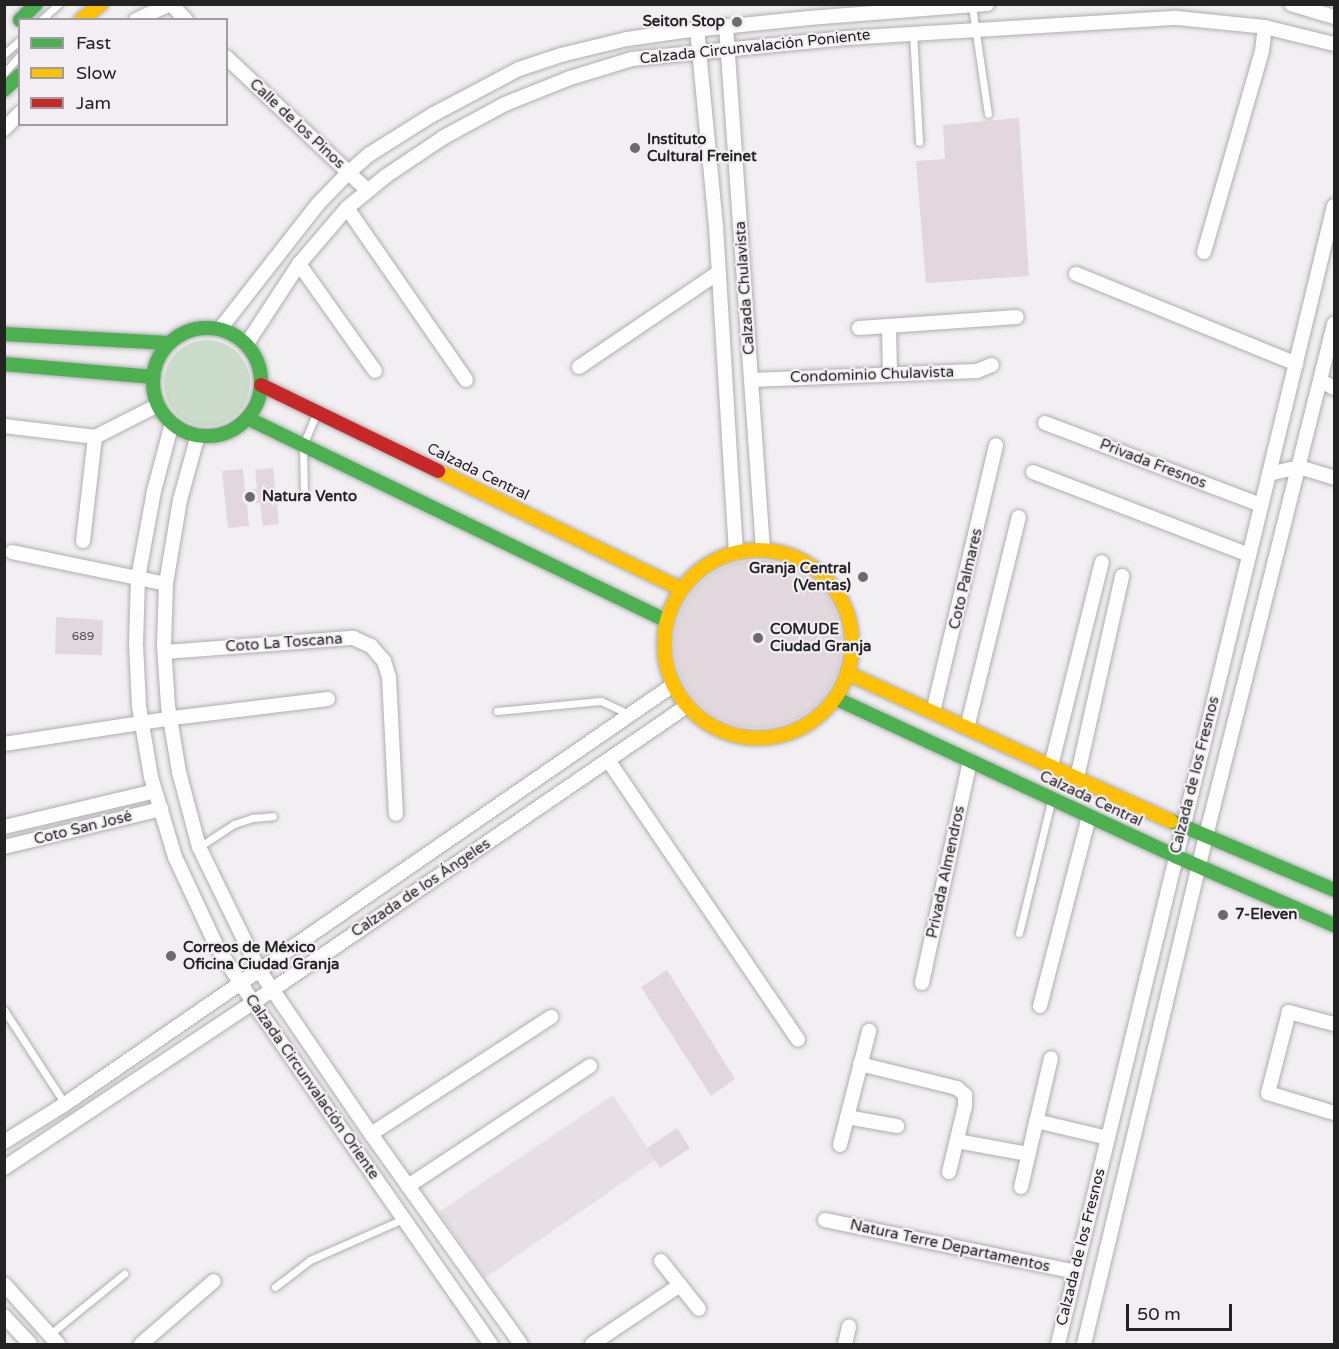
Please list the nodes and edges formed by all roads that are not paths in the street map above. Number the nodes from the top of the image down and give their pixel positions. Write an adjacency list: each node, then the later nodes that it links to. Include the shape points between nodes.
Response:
1 (36, 4): 12 (main road)
2 (59, 4): 13 (lane)
3 (101, 4): 14 (main road)
4 (170, 4): 15 (street); 16 (street)
5 (987, 4): 8 (street, Calzada Circunvalación Poniente)
6 (1291, 4): 11 (street)
7 (935, 6): 8 (street, Calzada Circunvalación Poniente); 10 (street, Calzada Circunvalación Poniente)
8 (972, 6): 19 (lane)
9 (1177, 11): 18 (street, Calzada Circunvalación Poniente); 19 (street, Calzada Circunvalación Poniente)
10 (843, 15): 17 (street, Calzada Circunvalación Poniente); 22 (street)
11 (1335, 17)
12 (21, 18)
13 (43, 18)
14 (84, 18)
15 (140, 18)
16 (184, 18)
17 (726, 26): 20 (street, Calzada Circunvalación Poniente); 25 (street, Calzada Chulavista)
18 (1266, 27): 24 (street, Calzada Circunvalación Poniente); 45 (street)
19 (974, 28): 21 (street, Calzada Circunvalación Poniente); 35 (lane)
20 (697, 29): 26 (street, Calzada Chulavista); 30 (street, Calzada Circunvalación Poniente, via 627,39)
21 (913, 33): 22 (street, Calzada Circunvalación Poniente); 38 (lane)
22 (846, 38): 25 (street, Calzada Circunvalación Poniente)
23 (18, 42): 27 (lane)
24 (1335, 44)
25 (727, 49): 26 (street, Calzada Circunvalación Poniente); 43 (street, Calzada Chulavista)
26 (698, 51): 34 (street, Calzada Circunvalación Poniente, via 632,60); 44 (street, Calzada Chulavista)
27 (4, 54)
28 (18, 57): 31 (lane)
29 (228, 59): 39 (street, Calle de los Pinos)
30 (519, 69): 34 (street); 39 (street, Calzada Circunvalación Poniente, via 432,115)
31 (4, 73)
32 (18, 77): 33 (main road)
33 (4, 90)
34 (530, 93): 40 (street, Calzada Circunvalación Poniente, via 444,137)
35 (988, 114)
36 (18, 115): 37 (street)
37 (4, 129)
38 (919, 142)
39 (349, 172): 40 (street, Calle de los Pinos); 53 (street, Calzada Circunvalación Poniente, via 318,204)
40 (367, 190): 42 (street, Calzada Circunvalación Poniente)
41 (1335, 206): 58 (street, Calzada de los Fresnos)
42 (347, 208): 46 (street, Calzada Circunvalación Poniente); 64 (street)
43 (740, 224): 44 (street); 65 (street, Calzada Chulavista)
44 (716, 226): 47 (street, Calzada Chulavista)
45 (1204, 252)
46 (299, 264): 56 (street, Calzada Circunvalación Poniente); 61 (street)
47 (718, 273): 60 (street); 89 (street, Calzada Chulavista)
48 (1076, 274): 58 (street)
49 (1017, 316): 51 (street)
50 (1335, 324): 66 (street, Calzada de los Fresnos)
51 (888, 326): 52 (street); 62 (street)
52 (859, 328)
53 (220, 329): 55 (main road, via 202,327 184,332); 56 (main road)
54 (4, 334): 55 (main road)
55 (169, 343): 63 (main road, via 155,364)
56 (246, 345): 67 (main road, via 257,364)
57 (4, 364): 63 (main road)
58 (1296, 364): 81 (street, Calzada de los Fresnos)
59 (992, 365): 62 (street, Condominio Chulavista, via 977,371)
60 (579, 367)
61 (375, 371)
62 (890, 374): 65 (street, Condominio Chulavista)
63 (153, 377): 69 (main road)
64 (466, 380)
65 (751, 380): 87 (street, Calzada Chulavista)
66 (1321, 381): 68 (street); 79 (street, Calzada de los Fresnos)
67 (261, 385): 70 (main road, Calzada Central); 71 (main road)
68 (1335, 388)
69 (158, 405): 72 (main road); 76 (street)
70 (317, 412): 77 (lane); 95 (main road, Calzada Central)
71 (247, 418): 75 (main road, via 216,435); 77 (main road)
72 (172, 423): 75 (main road); 93 (street, Calzada Circunvalación Oriente, via 154,490)
73 (1045, 423): 84 (street, Privada Fresnos)
74 (4, 426): 76 (street)
75 (198, 435): 94 (street, Calzada Circunvalación Oriente, via 180,500)
76 (95, 437): 86 (street)
77 (303, 445): 83 (lane); 96 (main road)
78 (996, 445): 104 (street, Coto Palmares)
79 (1299, 467): 81 (street); 82 (street); 122 (street, Calzada de los Fresnos)
80 (1033, 472): 90 (street)
81 (1269, 474): 84 (street, Calzada de los Fresnos)
82 (1335, 478)
83 (304, 494)
84 (1261, 505): 90 (street, Calzada de los Fresnos)
85 (1019, 517): 108 (street)
86 (83, 541)
87 (763, 550): 89 (main road); 98 (main road, via 791,556 816,570 840,599 851,635)
88 (12, 552): 93 (street)
89 (736, 552): 95 (main road, via 705,566)
90 (1249, 555): 120 (street, Calzada de los Fresnos)
91 (1102, 562): 112 (street)
92 (1122, 576): 113 (street)
93 (138, 578): 94 (street); 107 (street, Calzada Circunvalación Oriente, via 136,644)
94 (166, 584): 97 (street, Calzada Circunvalación Oriente)
95 (681, 589): 96 (main road)
96 (666, 621): 99 (main road, via 664,654)
97 (165, 652): 106 (street, Calzada Circunvalación Oriente); 117 (street, Coto La Toscana, via 353,638 371,646 384,661 389,677)
98 (847, 673): 100 (main road); 104 (main road, Calzada Central)
99 (673, 685): 102 (main road); 105 (street, Calzada de los Ángeles)
100 (835, 698): 102 (main road, via 798,729 759,738 727,733 705,722); 111 (main road, Calzada Central)
101 (328, 699): 106 (street)
102 (687, 706): 110 (street, Calzada de los Ángeles)
103 (497, 711): 105 (lane, via 601,701)
104 (933, 712): 108 (main road, Calzada Central)
105 (631, 715): 130 (street, Calzada de los Ángeles)
106 (170, 718): 107 (street); 124 (street, Calzada Circunvalación Oriente, via 179,772)
107 (141, 722): 109 (street); 114 (street, Calzada Circunvalación Oriente)
108 (967, 728): 112 (main road, Calzada Central)
109 (4, 744)
110 (608, 760): 133 (street, Calzada de los Ángeles); 140 (street)
111 (970, 762): 115 (main road, Calzada Central); 132 (street, Privada Almendros)
112 (1052, 766): 113 (main road, Calzada Central)
113 (1077, 778): 120 (main road, Calzada Central)
114 (155, 791): 116 (street, Calzada Circunvalación Oriente); 121 (street)
115 (1051, 799): 119 (main road, Calzada Central); 129 (lane)
116 (161, 809): 123 (street, Coto San José); 131 (street, Calzada Circunvalación Oriente, via 175,857 217,947)
117 (396, 813)
118 (273, 816): 124 (lane, via 234,824)
119 (1089, 816): 125 (main road, Calzada Central); 135 (street)
120 (1182, 826): 122 (main road, Calzada Central); 125 (street, Calzada de los Fresnos)
121 (4, 827)
122 (1206, 836): 126 (street, Calzada de los Fresnos); 127 (main road, Calzada Central)
123 (4, 847)
124 (199, 847): 130 (street, Calzada Circunvalación Oriente)
125 (1175, 856): 126 (main road, Calzada Central); 150 (street, Calzada de los Fresnos)
126 (1199, 866): 128 (main road, Calzada Central); 162 (street, Calzada de los Fresnos)
127 (1335, 890)
128 (1335, 926)
129 (1019, 933)
130 (259, 970): 131 (street, Calzada de los Ángeles); 133 (street, Calzada Circunvalación Oriente)
131 (240, 983): 134 (street, Calzada Circunvalación Oriente); 144 (street, Calzada de los Ángeles)
132 (922, 983)
133 (272, 990): 134 (street, Calzada de los Ángeles); 149 (street, Calzada Circunvalación Oriente)
134 (253, 1002): 155 (street, Calzada de los Ángeles); 159 (street, Calzada Circunvalación Oriente)
135 (1040, 1006)
136 (4, 1010): 144 (lane)
137 (551, 1017): 149 (street)
138 (1335, 1024): 145 (street, via 1288,1012 1268,1093)
139 (869, 1031): 142 (street)
140 (798, 1040)
141 (1051, 1058): 147 (street)
142 (861, 1064): 146 (street); 152 (street, via 957,1088 964,1095 965,1106)
143 (590, 1066): 157 (street)
144 (65, 1104): 151 (street, Calzada de los Ángeles)
145 (1335, 1113)
146 (847, 1117): 148 (street); 153 (street)
147 (1036, 1121): 150 (street); 154 (street)
148 (897, 1126)
149 (371, 1134): 157 (street, Calzada Circunvalación Oriente)
150 (1108, 1138): 161 (street, Calzada de los Fresnos)
151 (4, 1142)
152 (957, 1142): 154 (street); 156 (street)
153 (840, 1146)
154 (1029, 1154): 158 (street)
155 (4, 1168)
156 (949, 1172)
157 (408, 1186): 168 (street, Calzada Circunvalación Oriente)
158 (1021, 1187)
159 (403, 1220): 170 (lane, via 310,1260); 171 (street, Calzada Circunvalación Oriente)
160 (825, 1220): 164 (street, Natura Terre Departamentos)
161 (1083, 1240): 162 (street); 164 (street, Calzada de los Fresnos)
162 (1107, 1246): 183 (street, Calzada de los Fresnos)
163 (661, 1261): 169 (street)
164 (1075, 1272): 182 (street, Calzada de los Fresnos)
165 (124, 1274): 175 (lane)
166 (214, 1281): 177 (street)
167 (4, 1284): 175 (street)
168 (478, 1285): 171 (street); 179 (street, Calzada Circunvalación Oriente)
169 (680, 1285): 172 (street); 180 (street)
170 (275, 1287)
171 (458, 1299): 178 (street, Calzada Circunvalación Oriente)
172 (699, 1309)
173 (4, 1316): 176 (street)
174 (849, 1326): 181 (street)
175 (53, 1340)
176 (30, 1344)
177 (141, 1344)
178 (491, 1344)
179 (521, 1344)
180 (592, 1344)
181 (845, 1344)
182 (1058, 1344)
183 (1084, 1344)

